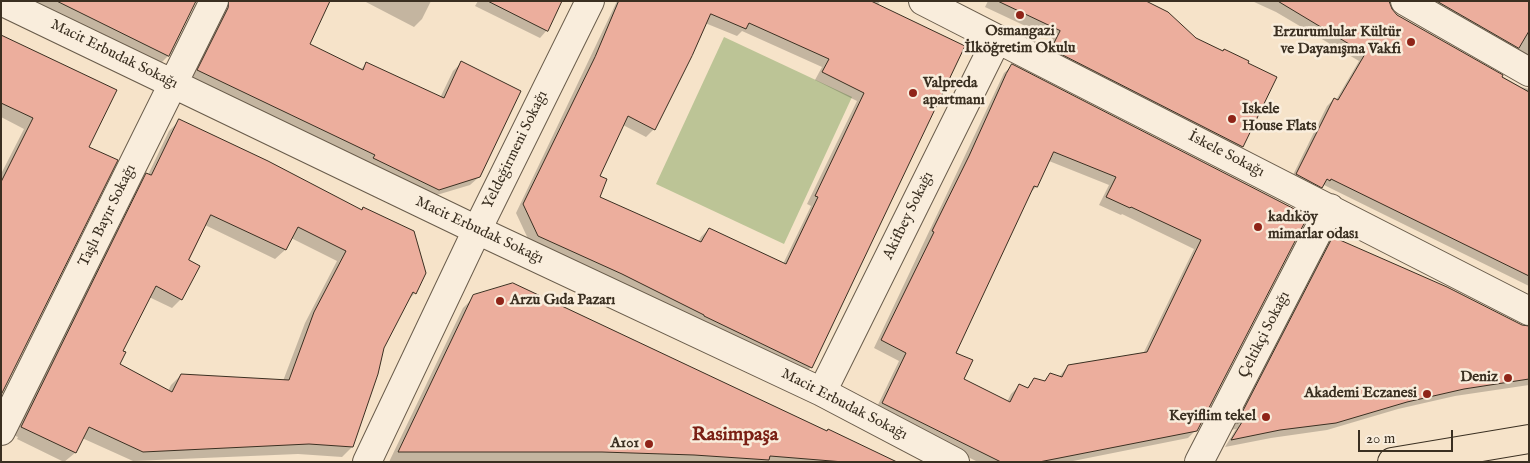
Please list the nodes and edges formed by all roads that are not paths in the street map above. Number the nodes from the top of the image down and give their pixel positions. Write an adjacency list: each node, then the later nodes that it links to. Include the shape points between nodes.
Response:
1 (1, 1): 8 (street, Macit Erbudak Sokağı)
2 (214, 1): 8 (street, Taşlı Bayır Sokağı)
3 (590, 1): 10 (street, Yeldeğirmeni Sokağı)
4 (923, 1): 6 (street, İskele Sokağı)
5 (1405, 1): 7 (street)
6 (997, 39): 9 (street, İskele Sokağı); 12 (street, Akifbey Sokağı)
7 (1526, 64)
8 (173, 84): 10 (street, Macit Erbudak Sokağı); 13 (street, Taşlı Bayır Sokağı)
9 (1330, 208): 11 (street, İskele Sokağı); 17 (street, Çeltikçi Sokağı)
10 (476, 230): 12 (street, Macit Erbudak Sokağı); 15 (street, Yeldeğirmeni Sokağı)
11 (1529, 310)
12 (822, 392): 16 (street, Macit Erbudak Sokağı)
13 (1, 431)
14 (1529, 439): 18 (main road)
15 (367, 462)
16 (955, 462)
17 (1199, 462)
18 (1392, 462)

